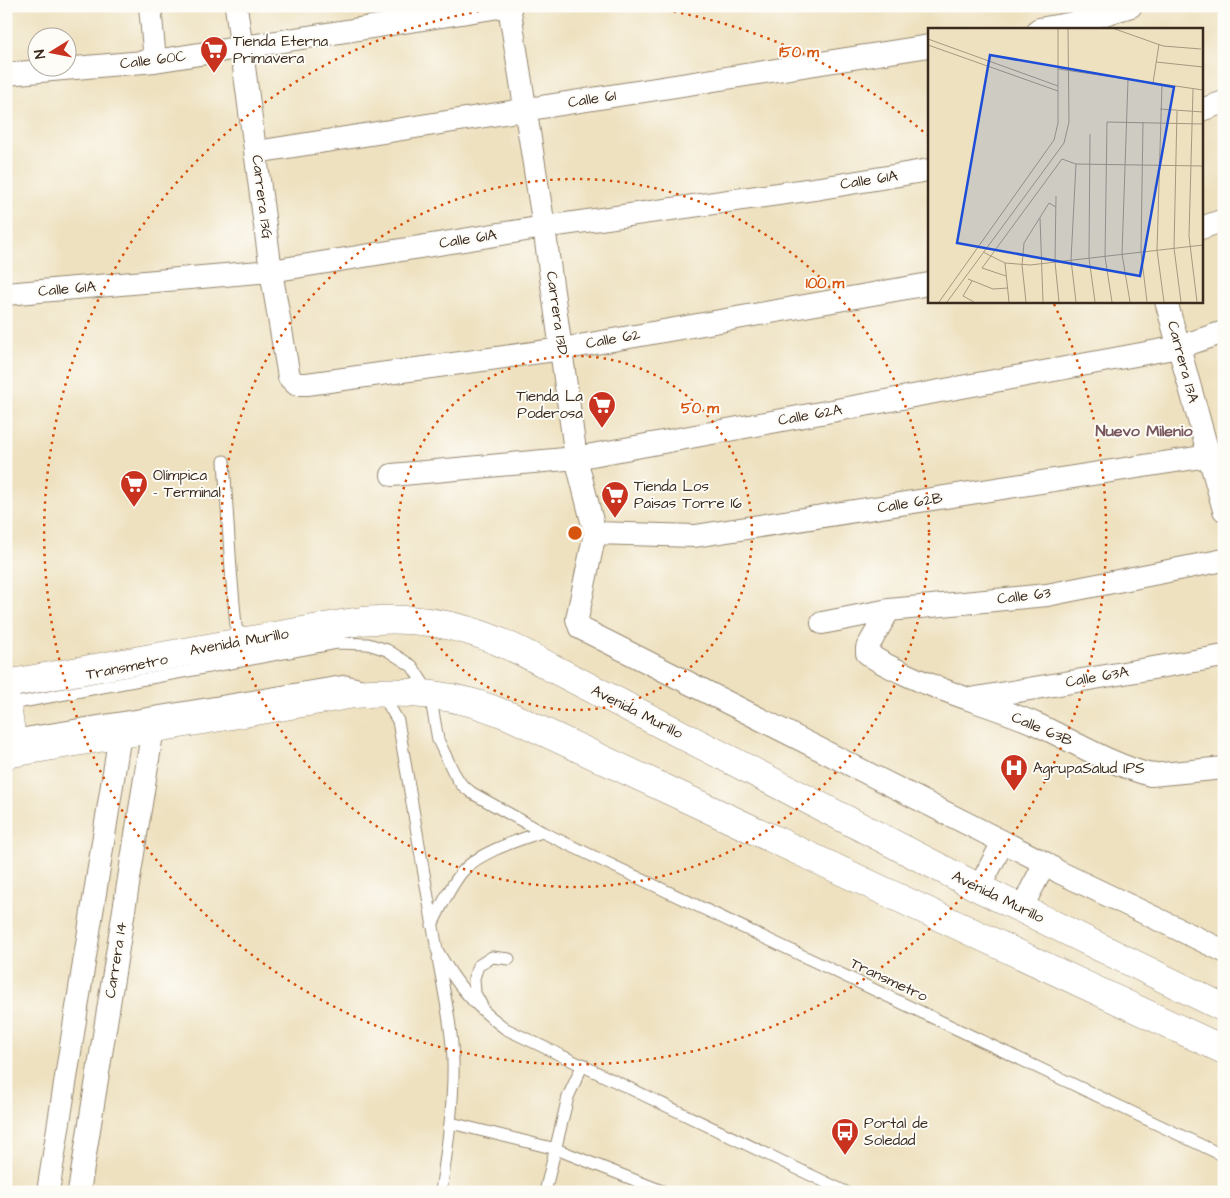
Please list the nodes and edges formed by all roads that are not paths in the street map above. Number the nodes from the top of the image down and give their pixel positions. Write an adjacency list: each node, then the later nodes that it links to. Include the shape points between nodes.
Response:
1 (150, 6): 9 (street)
2 (236, 6): 8 (street, Carrera 13G)
3 (508, 6): 8 (street, Calle 60C); 12 (street, Carrera 13D)
4 (1131, 6): 5 (street)
5 (1078, 19): 6 (street)
6 (1043, 28)
7 (928, 46): 12 (street, Calle 61)
8 (242, 47): 9 (street, Calle 60C); 14 (street, Carrera 13G)
9 (155, 61): 10 (street, Calle 60C)
10 (6, 74)
11 (1224, 102): 13 (street)
12 (526, 109): 14 (street, Calle 61); 17 (street, Carrera 13D)
13 (1202, 110)
14 (256, 152): 19 (street, Carrera 13G)
15 (928, 170): 17 (street, Calle 61A)
16 (1224, 220): 18 (street)
17 (544, 228): 19 (street, Calle 61A); 25 (street, Carrera 13D)
18 (1202, 228)
19 (271, 270): 21 (street, Calle 61A); 26 (street, Carrera 13G, via 289,377)
20 (928, 284): 25 (street, Calle 62)
21 (6, 294)
22 (1166, 302): 24 (street, Carrera 13A)
23 (1224, 332): 24 (street, Calle 62A)
24 (1179, 347): 27 (street, Carrera 13A); 28 (street, Calle 62A)
25 (562, 348): 26 (street, Calle 62); 28 (street, Carrera 13D)
26 (296, 384)
27 (1216, 454): 31 (street, Carrera 13A); 32 (street, Calle 62B, via 696,536)
28 (576, 458): 30 (street, Calle 62A); 32 (street, Carrera 13D)
29 (224, 461): 36 (lane, via 230,570 236,626)
30 (392, 475)
31 (1224, 510)
32 (595, 533): 47 (street, Carrera 13D, via 577,619 580,628)
33 (1224, 560): 34 (street, Calle 63, via 1047,594)
34 (889, 610): 35 (street, Calle 63); 41 (street, Calle 63B, via 866,648 867,653 919,681)
35 (822, 623)
36 (242, 642): 40 (main road, Avenida Murillo); 49 (main road, Avenida Murillo, via 377,620 411,620 479,633 518,648)
37 (1224, 656): 41 (street, Calle 63A)
38 (377, 692): 39 (main road); 42 (main road); 44 (lane, via 346,681); 51 (lane, via 398,721)
39 (430, 694): 40 (lane, Transmetro, via 412,666 387,650 368,644 337,644); 46 (lane, Transmetro, via 438,740 461,784); 57 (main road, via 469,702 510,716)
40 (6, 699): 44 (main road)
41 (969, 699): 45 (street, Calle 63B, via 1151,775)
42 (153, 728): 43 (main road); 63 (street, Carrera 14)
43 (120, 734): 44 (main road); 62 (street, Carrera 14)
44 (9, 744)
45 (1224, 768)
46 (542, 832): 51 (lane, via 493,850 469,865 455,882); 61 (lane, Transmetro)
47 (1003, 842): 48 (street); 49 (street)
48 (1045, 863): 50 (street); 53 (street)
49 (978, 888): 50 (main road, Avenida Murillo)
50 (1021, 909): 55 (main road, Avenida Murillo)
51 (432, 925): 52 (lane)
52 (436, 950): 56 (lane, via 460,987); 59 (lane, via 453,1061)
53 (1224, 951)
54 (509, 959): 56 (lane, via 492,957 478,966 474,978 476,993)
55 (1224, 1008)
56 (488, 1016): 58 (lane, via 506,1028)
57 (1224, 1050)
58 (583, 1064): 60 (lane, via 568,1097); 67 (lane)
59 (451, 1123): 60 (lane); 64 (lane)
60 (556, 1149): 65 (lane); 66 (lane)
61 (1224, 1156)
62 (48, 1192)
63 (79, 1192)
64 (441, 1192)
65 (545, 1192)
66 (665, 1192)
67 (846, 1192)

